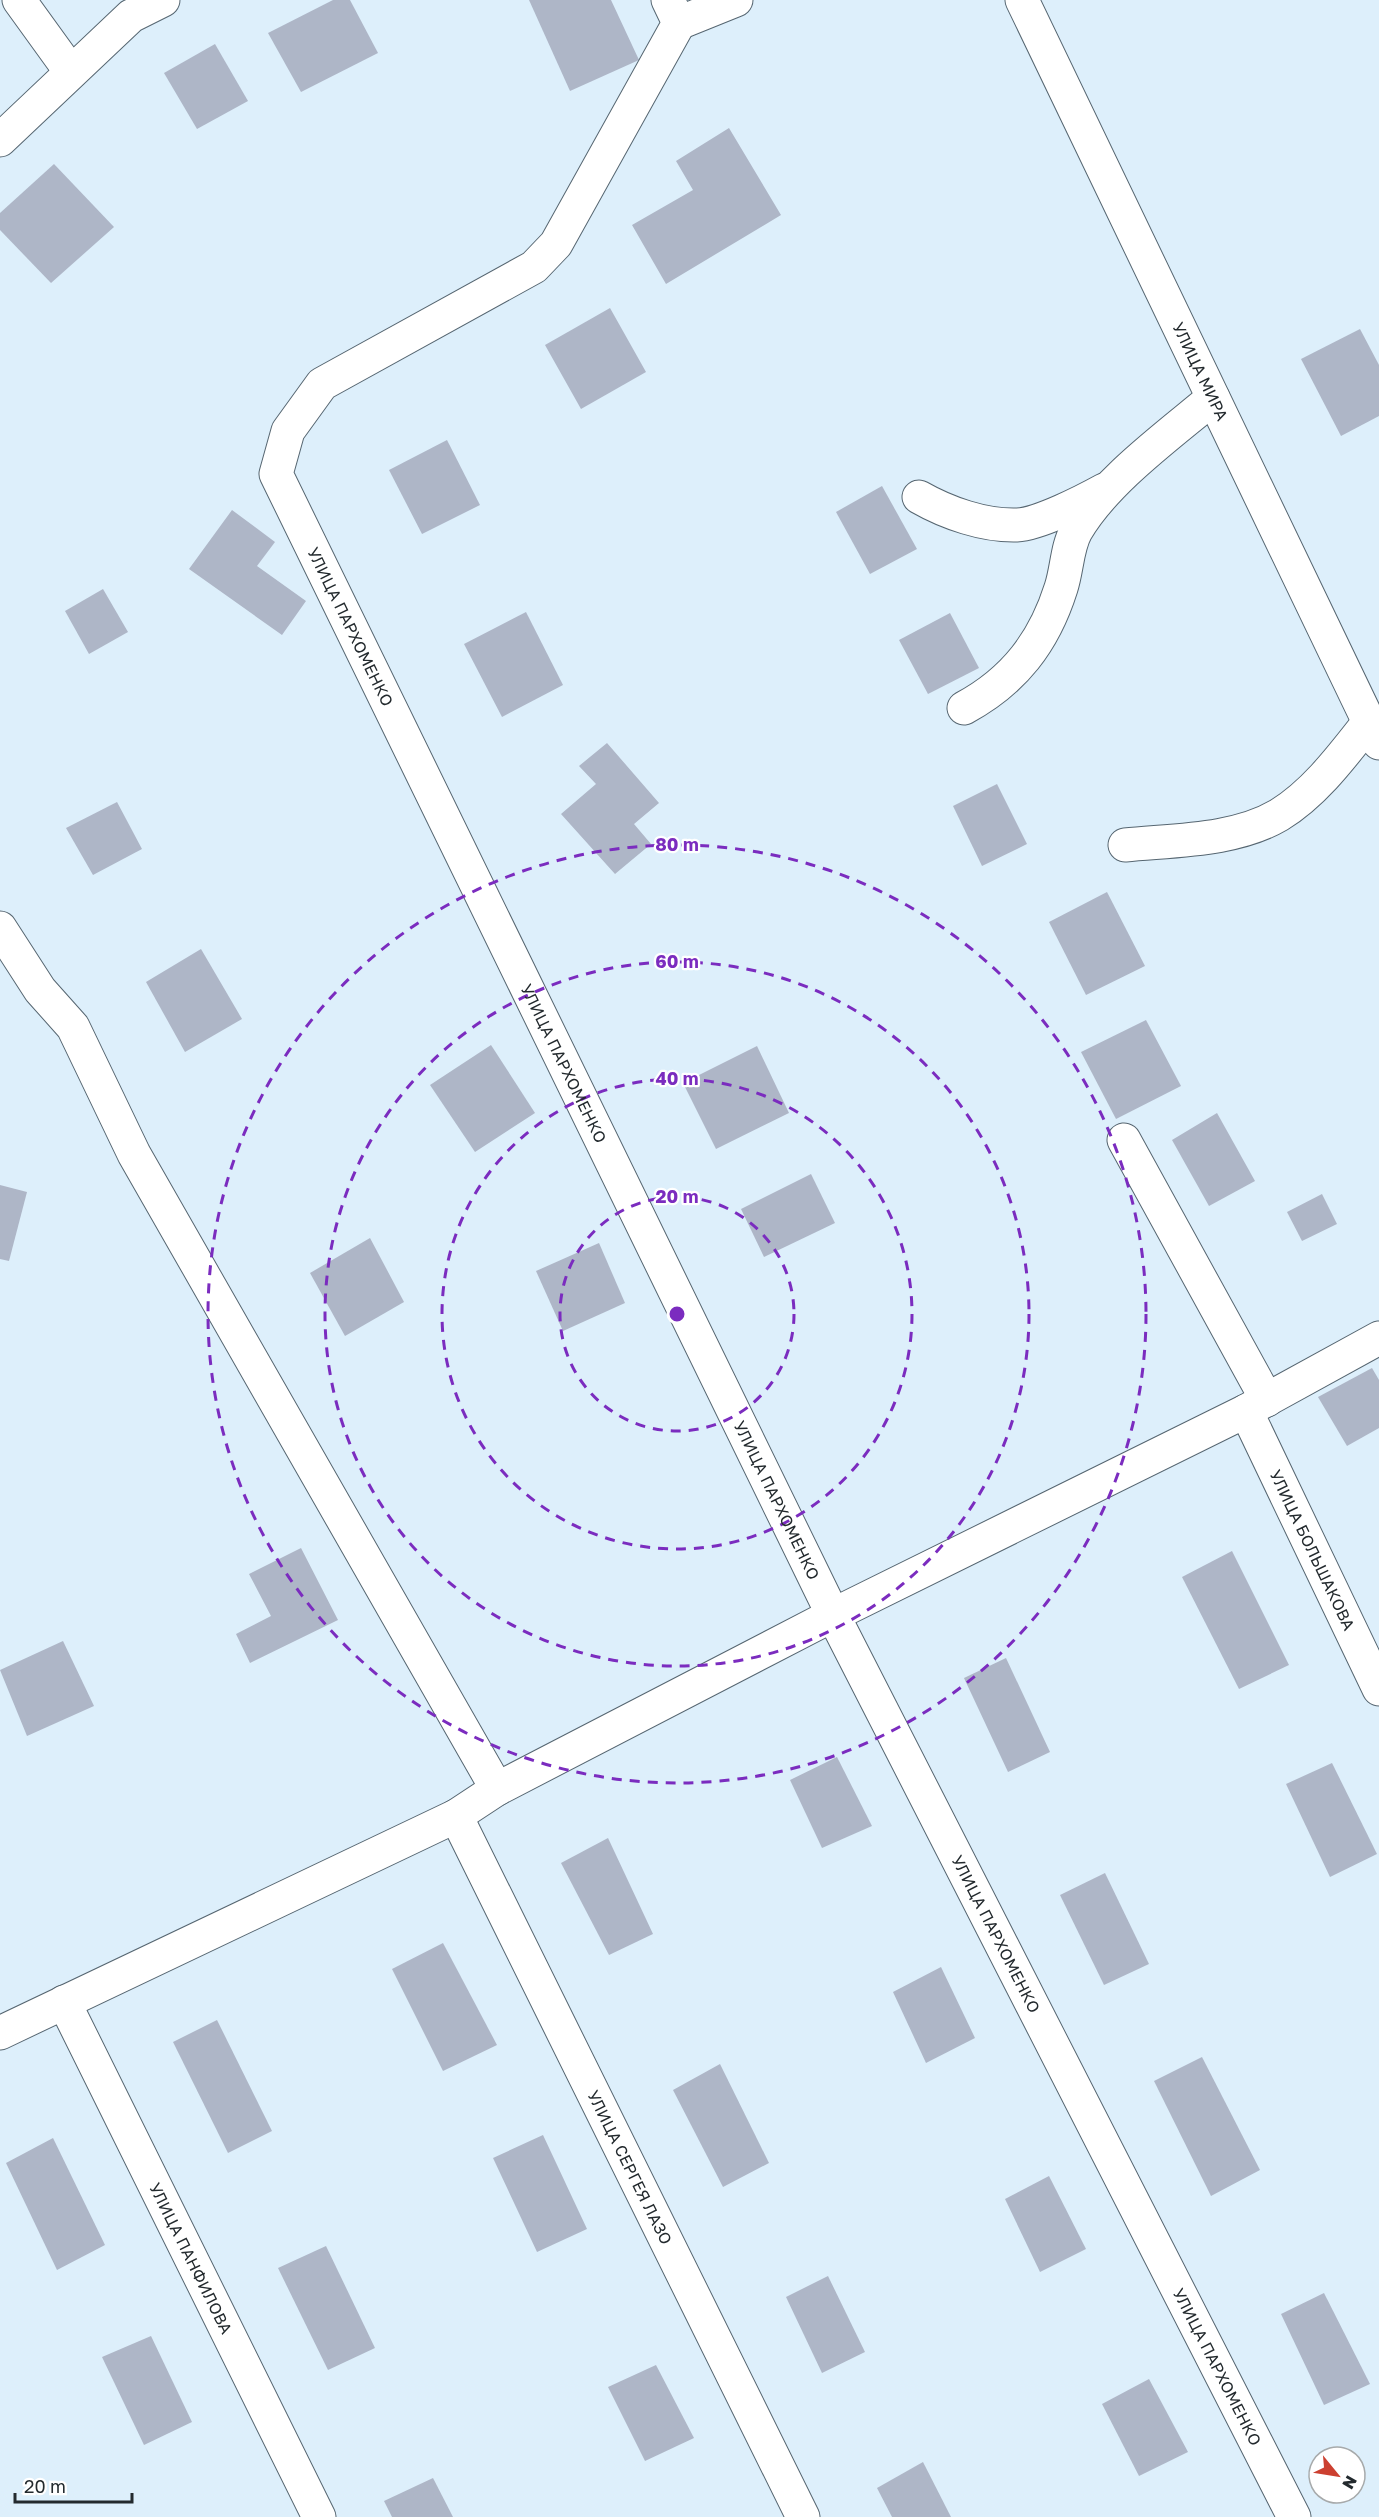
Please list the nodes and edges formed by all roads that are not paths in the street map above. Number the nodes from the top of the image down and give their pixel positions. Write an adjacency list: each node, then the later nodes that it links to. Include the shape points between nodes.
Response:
1 (19, 0): 6 (street)
2 (163, 0): 6 (street, via 131,16)
3 (736, 0): 5 (street)
4 (1022, 0): 8 (street, УЛИЦА МИРА)
5 (673, 12): 18 (street, УЛИЦА ПАРХОМЕНКО, via 556,244 534,267 322,384 288,431 276,474)
6 (71, 72): 7 (street)
7 (0, 140)
8 (1213, 398): 9 (street); 12 (street, УЛИЦА МИРА)
9 (1111, 486): 10 (street, via 1074,507 1019,525 943,510); 11 (street, via 1076,532 1062,588 1045,633 1010,675 988,695)
10 (920, 497)
11 (964, 708)
12 (1374, 733): 13 (street, via 1279,815 1249,828 1209,836)
13 (1125, 845)
14 (0, 928): 20 (street, via 39,990 73,1027 140,1164)
15 (1124, 1140): 17 (street, УЛИЦА БОЛЬШАКОВА)
16 (1379, 1338): 17 (street)
17 (1256, 1406): 18 (street); 19 (street, УЛИЦА БОЛЬШАКОВА)
18 (833, 1615): 20 (street); 26 (street, УЛИЦА ПАРХОМЕНКО)
19 (1379, 1689)
20 (497, 1789): 21 (street)
21 (456, 1816): 22 (street); 25 (street, УЛИЦА СЕРГЕЯ ЛАЗО)
22 (64, 2002): 23 (street); 24 (street, УЛИЦА ПАНФИЛОВА)
23 (0, 2033)
24 (319, 2517)
25 (803, 2517)
26 (1294, 2517)

